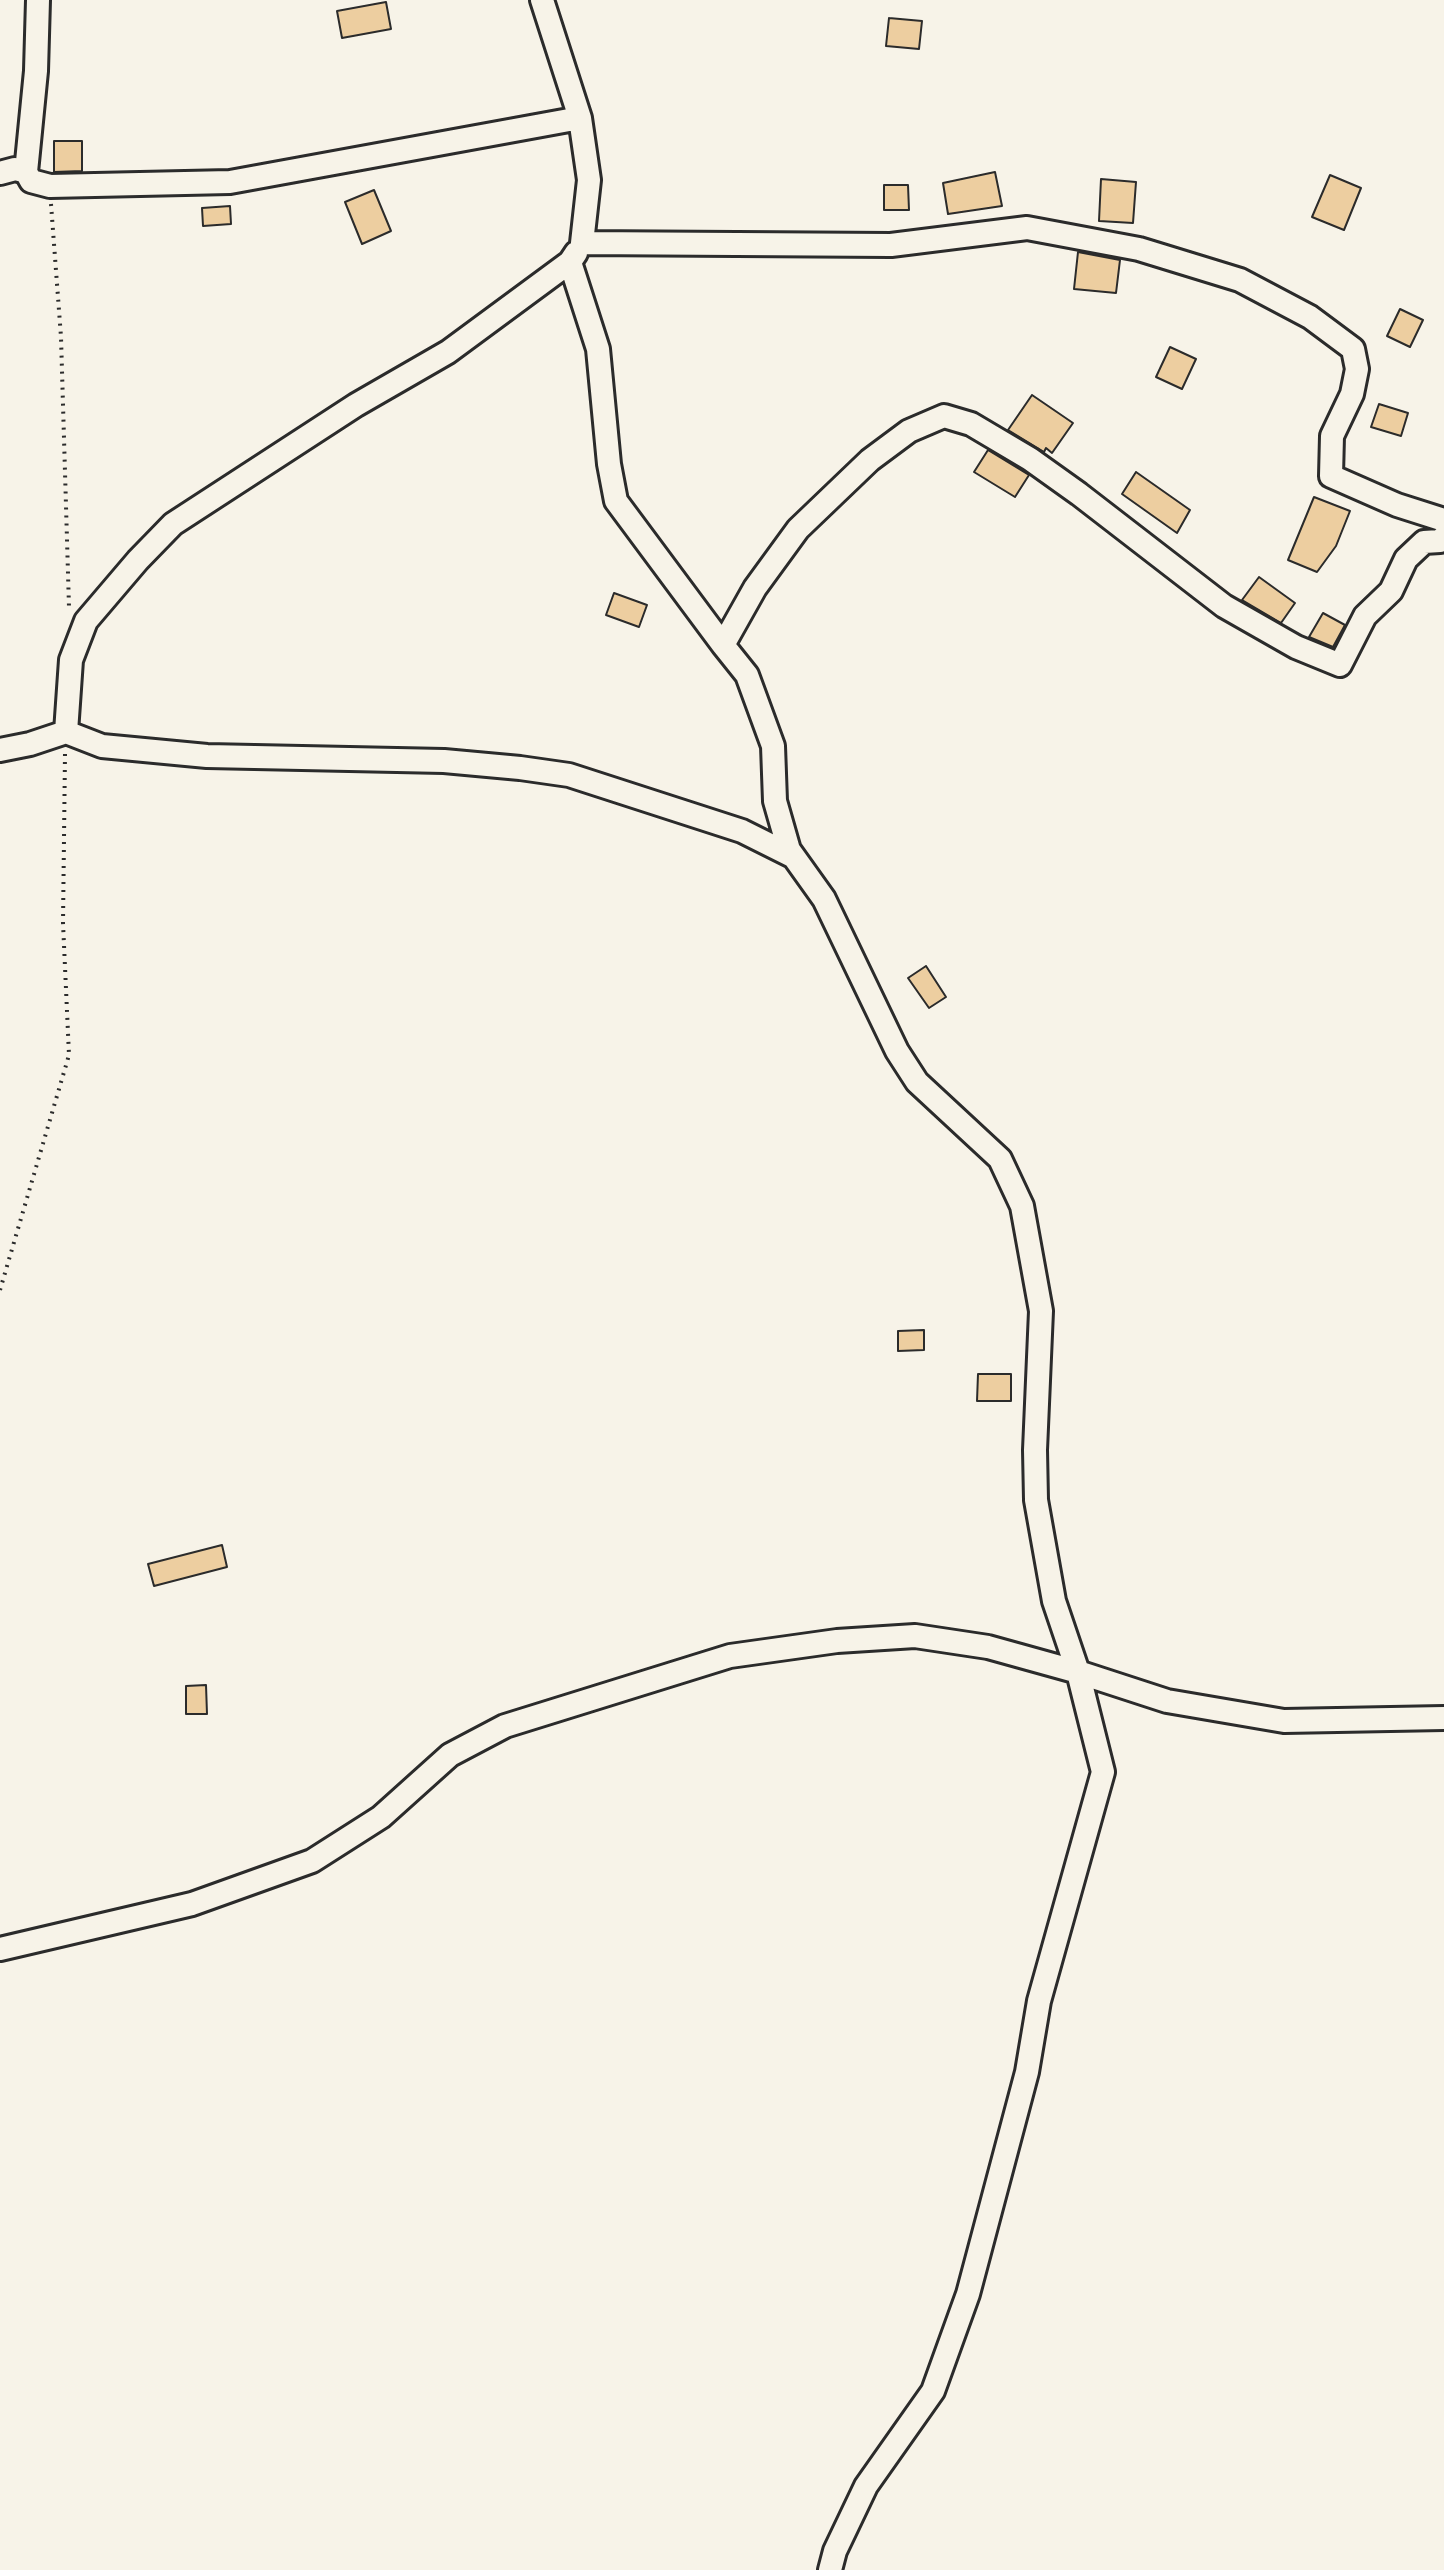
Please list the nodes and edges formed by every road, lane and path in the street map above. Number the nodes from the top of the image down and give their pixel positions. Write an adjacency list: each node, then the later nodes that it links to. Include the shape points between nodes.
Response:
1 (38, 0): 4 (street)
2 (542, 0): 3 (street)
3 (580, 118): 6 (street, via 230,182); 7 (street, via 589,180)
4 (26, 172): 5 (street); 6 (street, via 31,181)
5 (0, 173)
6 (50, 186): 10 (path)
7 (576, 252): 8 (street, via 891,245 1027,228 1139,249 1240,280 1310,317 1353,349 1357,369 1352,394 1332,436 1331,476); 11 (street, via 598,349 616,501); 12 (street, via 448,352 173,524 86,621 71,660)
8 (1444, 520)
9 (1444, 537): 11 (street, via 1424,542 1406,559 1391,591 1365,616 1340,665 1224,606 1030,459 971,424 944,416 909,431 870,460 798,529 755,588)
10 (70, 615)
11 (723, 645): 14 (street, via 747,675 773,746 775,801)
12 (66, 732): 13 (street); 14 (street, via 102,746 207,756 444,761 569,775 742,831); 15 (path, via 63,923 69,1055)
13 (0, 750)
14 (794, 857): 16 (street, via 824,899 917,1082 1000,1159 1022,1206 1041,1311 1036,1500 1054,1601)
15 (0, 1290)
16 (1078, 1672): 17 (street, via 1167,1701 1284,1721); 18 (street, via 988,1647 915,1636 730,1656 505,1726 450,1755 381,1817 312,1861 192,1904); 19 (street, via 1103,1772 1039,2001 1027,2072 968,2294 933,2391 866,2486)
17 (1444, 1718)
18 (0, 1949)
19 (830, 2570)

